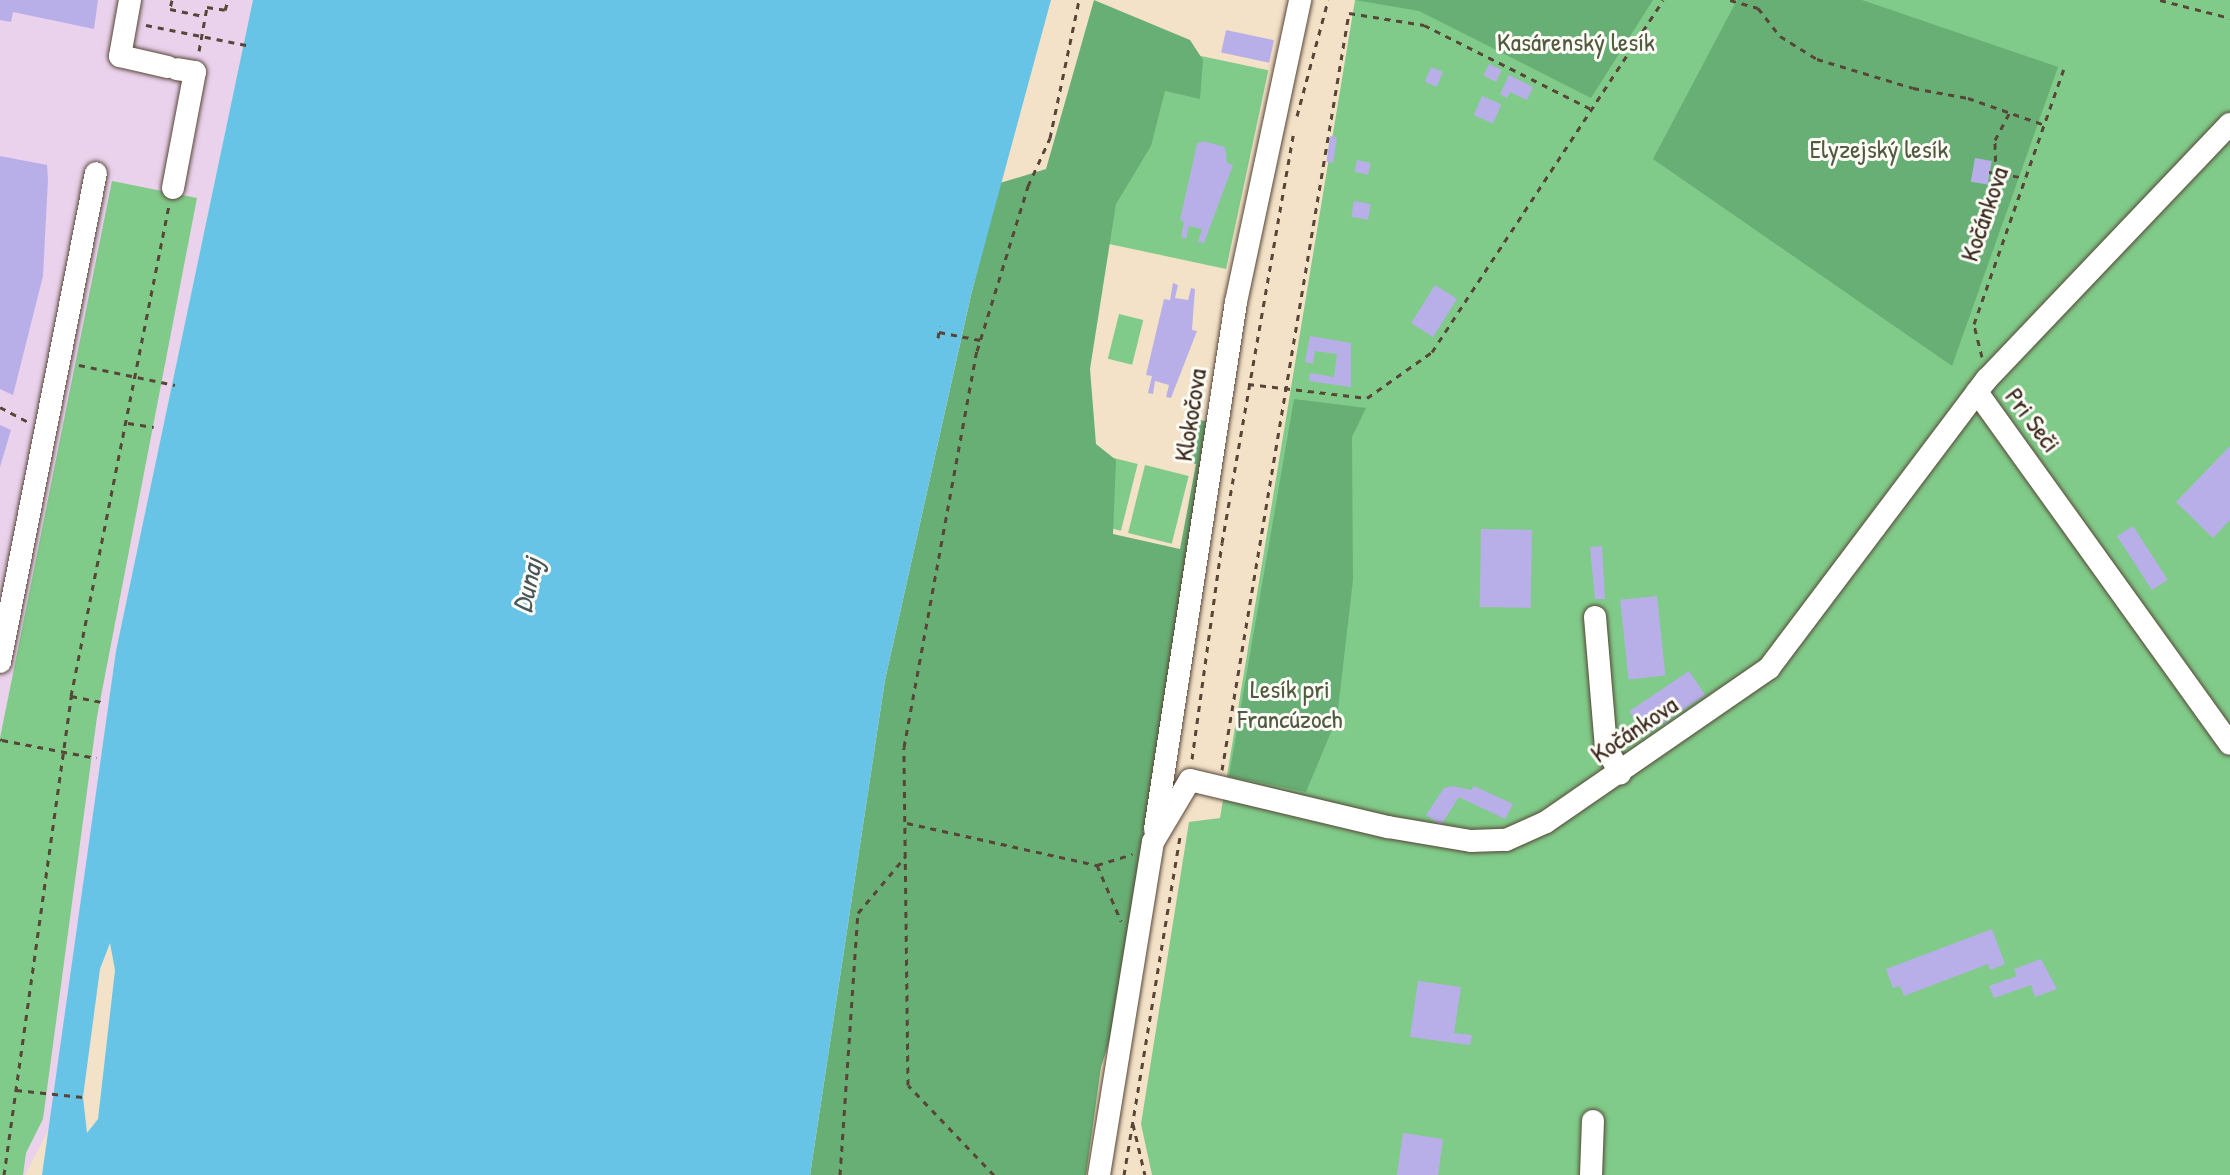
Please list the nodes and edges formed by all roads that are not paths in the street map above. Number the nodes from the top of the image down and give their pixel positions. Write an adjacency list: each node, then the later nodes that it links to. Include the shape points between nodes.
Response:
1 (130, 0): 5 (street, via 120,56 195,72)
2 (1300, 0): 11 (street, Klokočova, via 1236,302)
3 (2230, 124): 6 (street, Pri Seči)
4 (96, 173): 8 (street)
5 (173, 188)
6 (1982, 385): 9 (street, Pri Seči); 10 (street, Kočánkova, via 1769,668)
7 (1595, 617): 10 (street, via 1606,747)
8 (0, 662)
9 (2230, 744)
10 (1620, 773): 11 (street, Kočánkova, via 1523,834 1483,842 1388,827 1190,780)
11 (1153, 846): 13 (street, Klokočova)
12 (1593, 1121): 14 (street)
13 (1099, 1175)
14 (1591, 1175)

